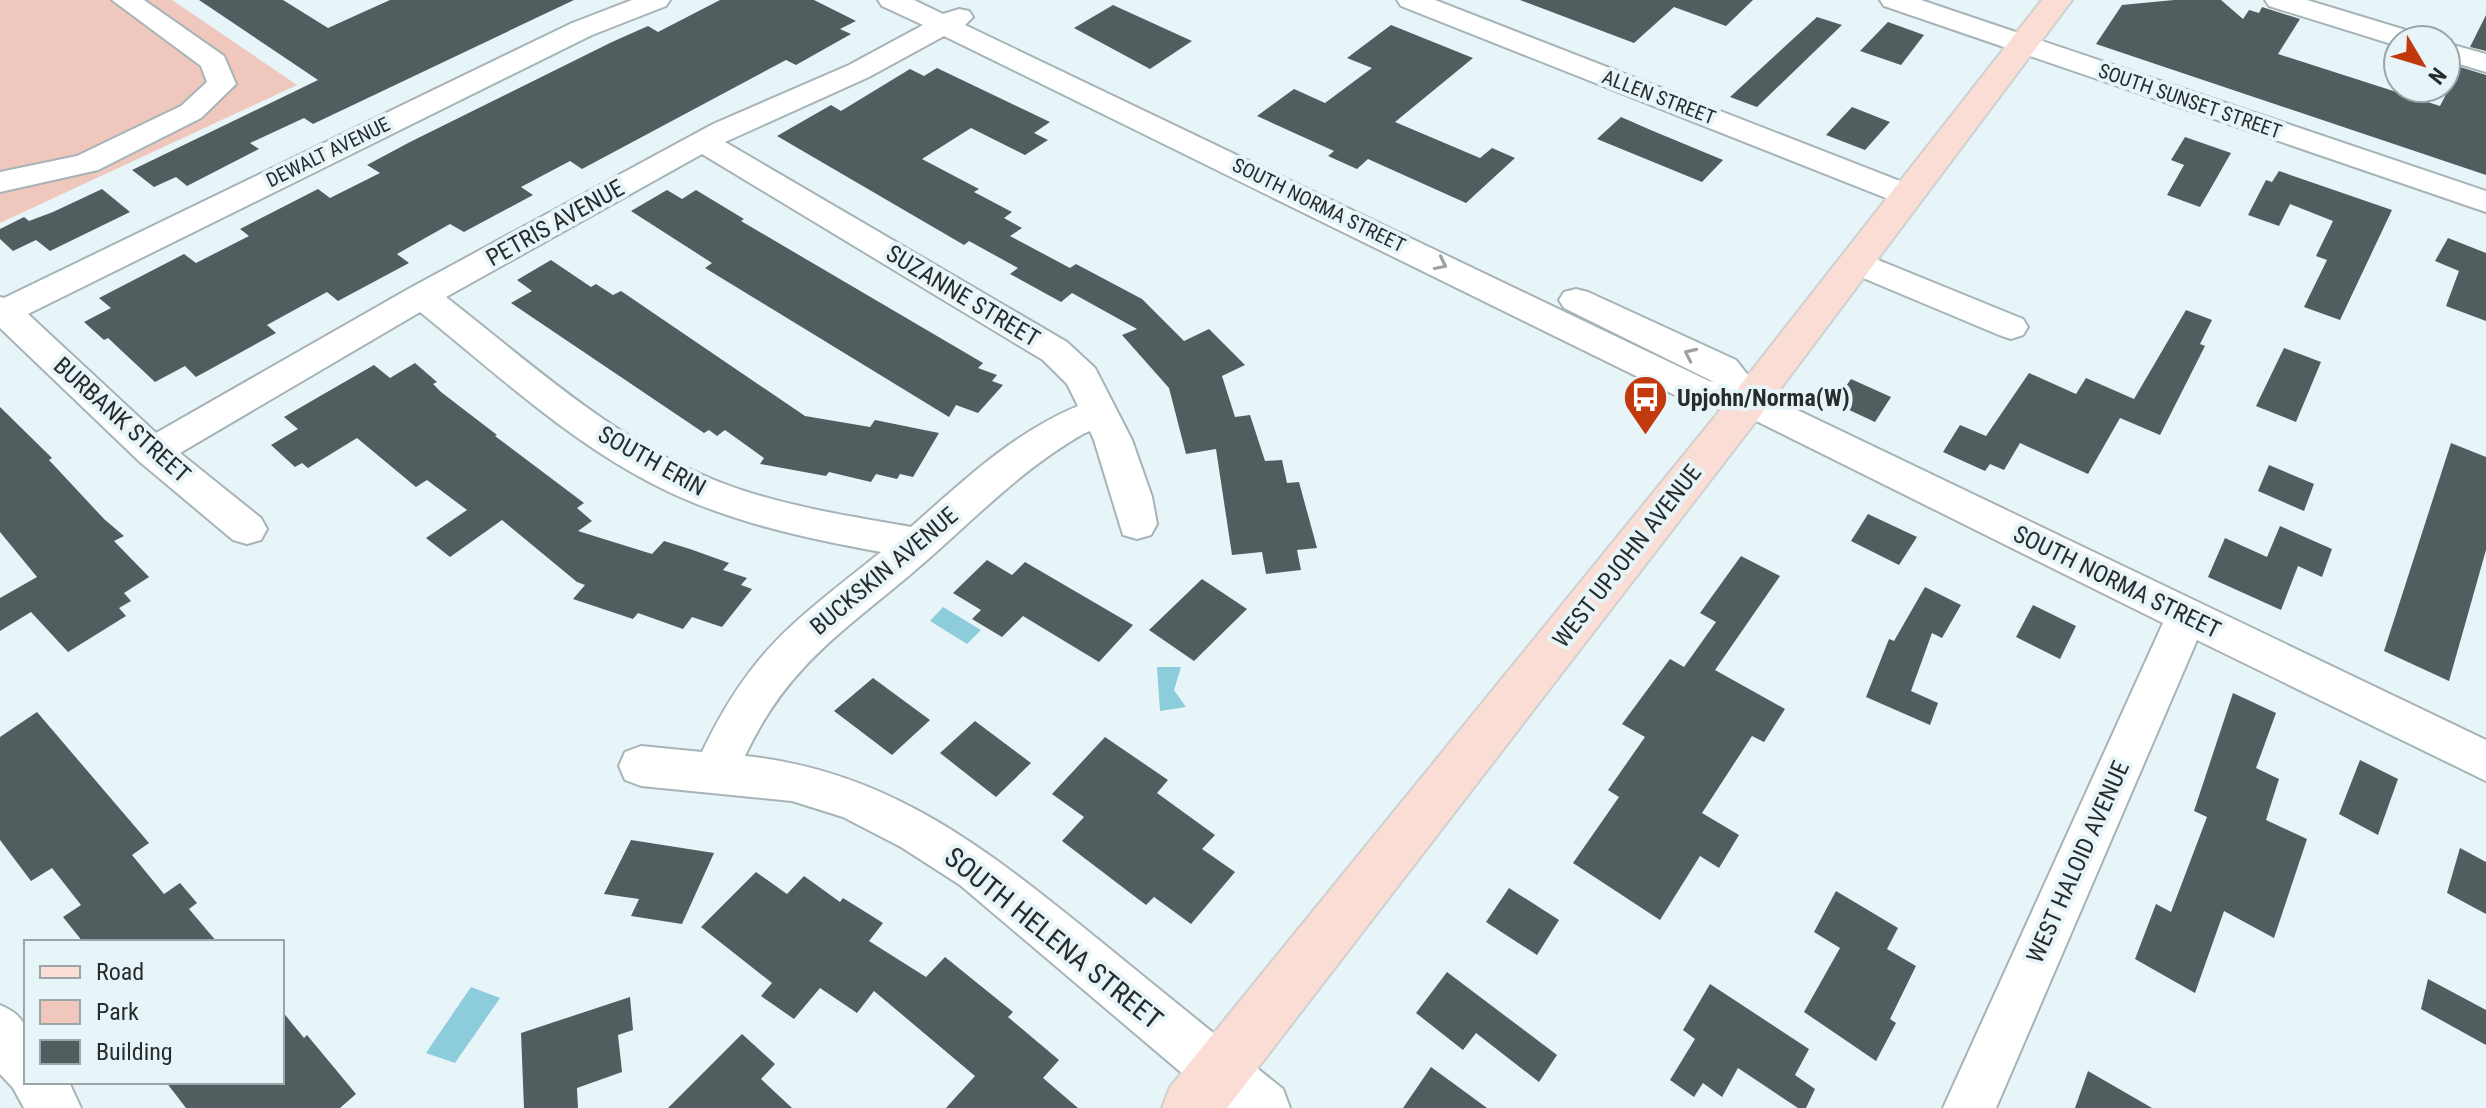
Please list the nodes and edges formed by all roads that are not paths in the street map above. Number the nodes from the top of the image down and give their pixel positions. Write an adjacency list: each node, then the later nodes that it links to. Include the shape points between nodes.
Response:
1 (126, 0): 14 (street, via 214,62 222,84 191,112 87,163)
2 (656, 0): 19 (street, DEWALT AVENUE, via 568,35)
3 (892, 0): 8 (street, SOUTH NORMA STREET)
4 (1411, 0): 15 (street, ALLEN STREET)
5 (1894, 0): 10 (street, SOUTH SUNSET STREET)
6 (2057, 0): 10 (main road, WEST UPJOHN AVENUE)
7 (2279, 0): 9 (street)
8 (949, 13): 13 (street, PETRIS AVENUE, via 859,71); 21 (street, SOUTH NORMA STREET, via 1264,177 1700,392)
9 (2382, 32)
10 (2023, 44): 15 (main road, WEST UPJOHN AVENUE); 16 (street, SOUTH SUNSET STREET)
11 (2462, 56): 12 (street)
12 (2486, 63)
13 (703, 142): 18 (street, PETRIS AVENUE); 22 (street, SUZANNE STREET, via 1055,351 1082,377)
14 (0, 182)
15 (1907, 195): 17 (main road, WEST UPJOHN AVENUE)
16 (2486, 202)
17 (1856, 262): 20 (street); 21 (main road, WEST UPJOHN AVENUE)
18 (422, 296): 23 (street, PETRIS AVENUE); 26 (street, SOUTH ERIN, via 603,436 665,474 752,508)
19 (2, 310): 23 (street, BURBANK STREET)
20 (2011, 327)
21 (1749, 402): 27 (street, SOUTH NORMA STREET); 34 (main road, WEST UPJOHN AVENUE)
22 (1099, 412): 24 (street, SUZANNE STREET, via 1124,471); 26 (street, BUCKSKIN AVENUE, via 1037,440)
23 (153, 452): 25 (street, BURBANK STREET)
24 (1137, 524)
25 (247, 529)
26 (920, 544): 30 (street, BUCKSKIN AVENUE, via 786,654 754,697)
27 (2187, 615): 28 (street, SOUTH NORMA STREET); 37 (street, WEST HALOID AVENUE)
28 (2486, 761)
29 (641, 766): 30 (street, SOUTH HELENA STREET)
30 (715, 774): 34 (street, SOUTH HELENA STREET, via 792,781 855,800 977,870)
31 (0, 1030): 32 (street)
32 (24, 1064)
33 (38, 1084): 35 (street)
34 (1205, 1090): 36 (street, SOUTH HELENA STREET)
35 (55, 1108)
36 (1264, 1108)
37 (1969, 1108)

